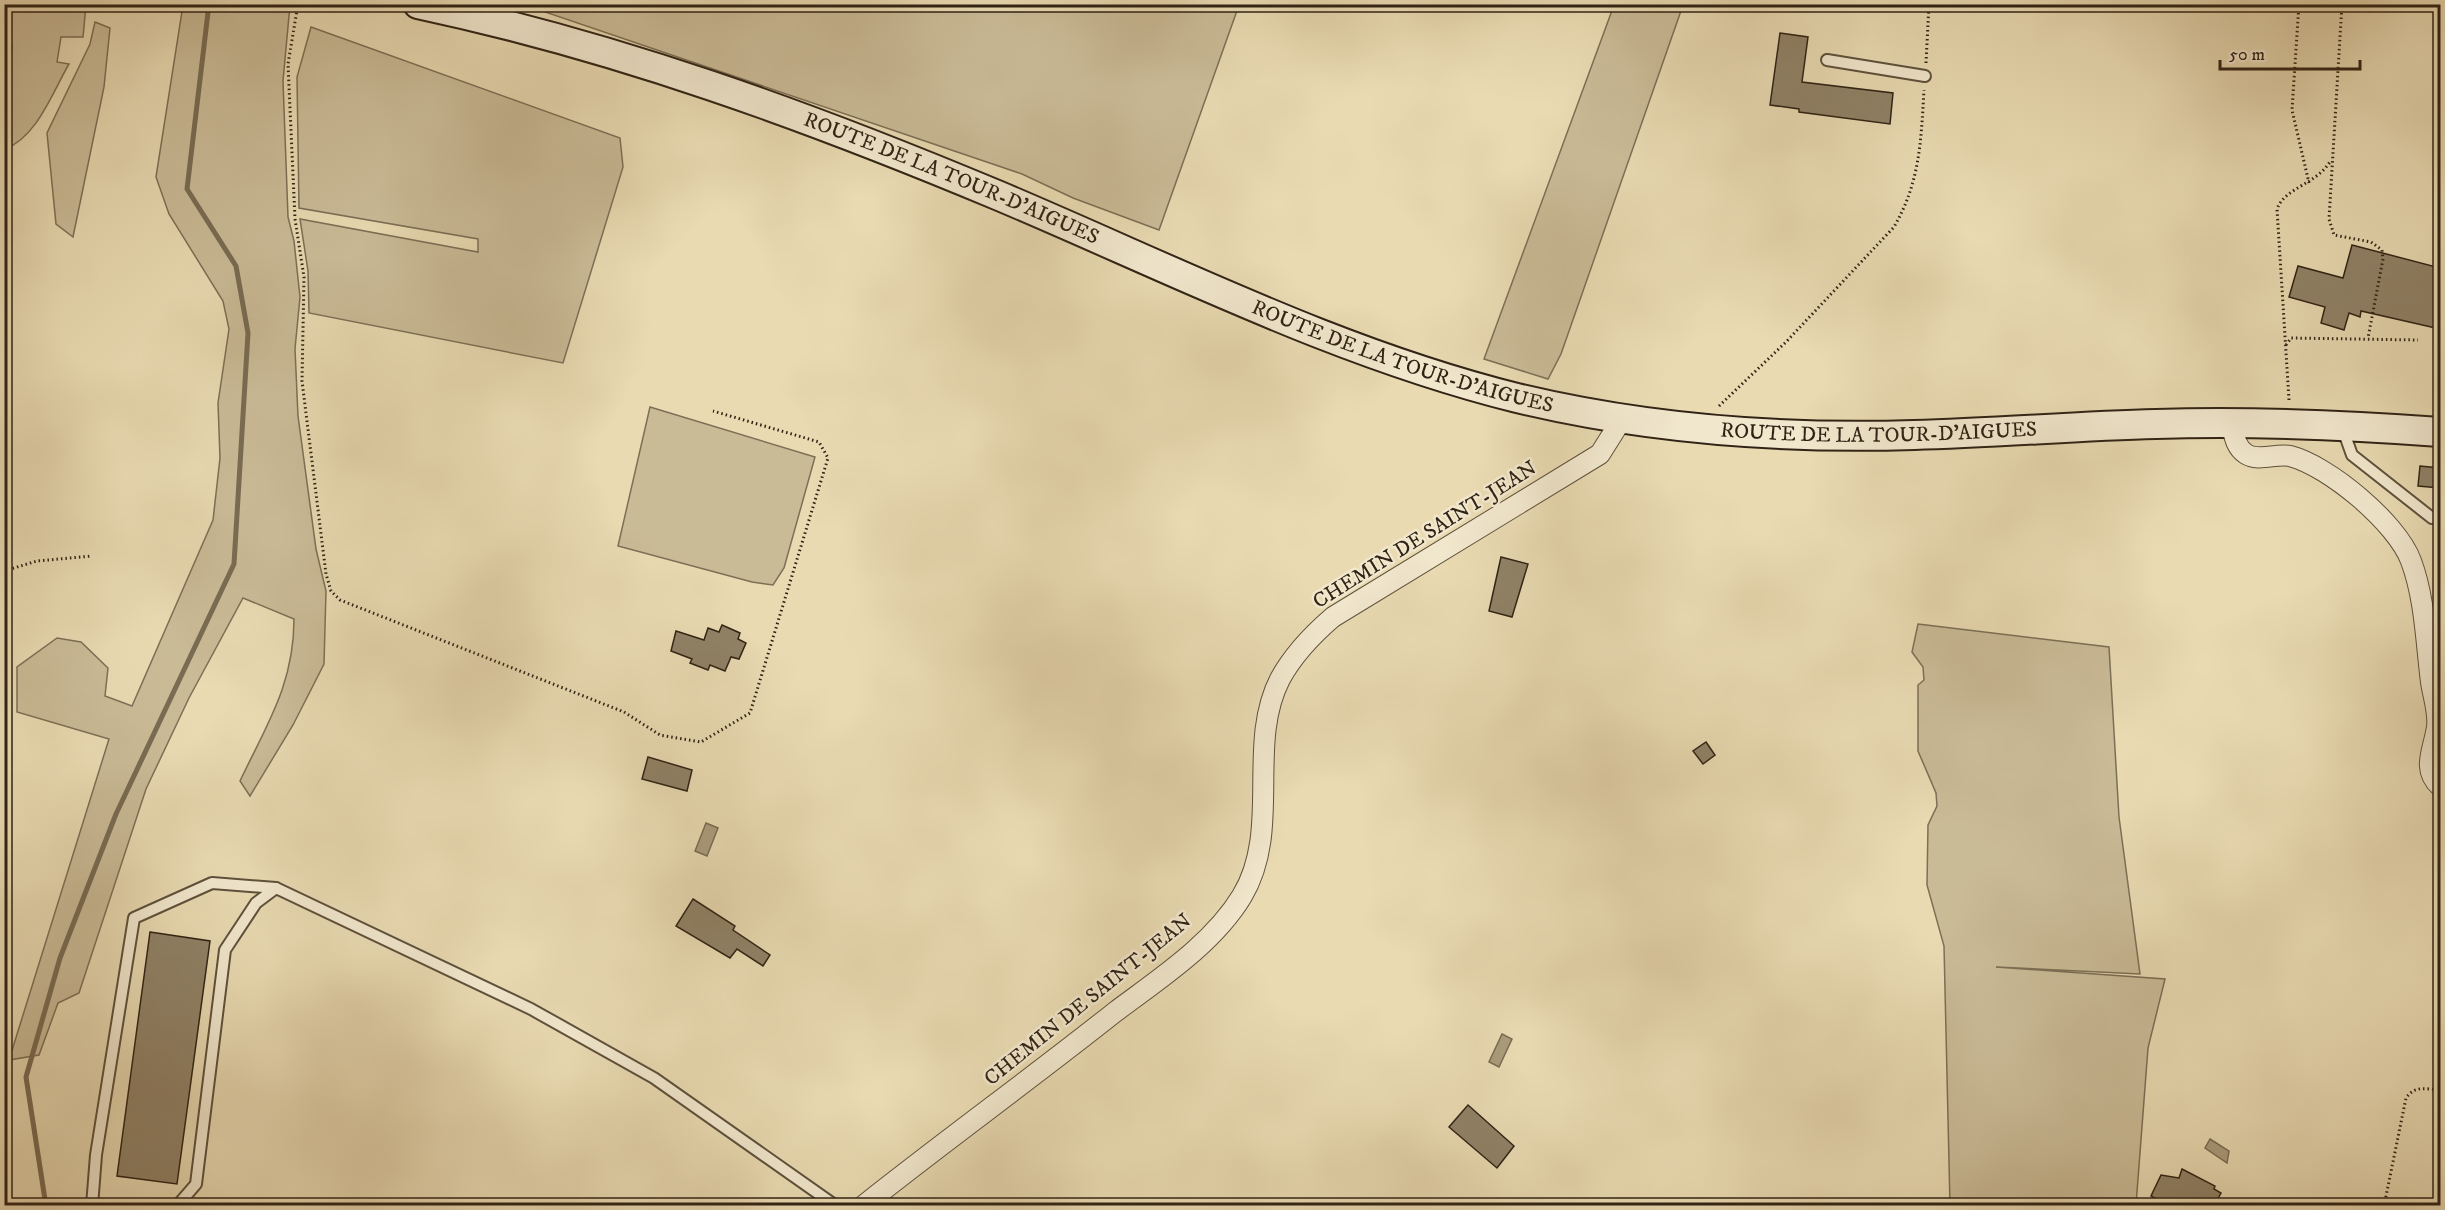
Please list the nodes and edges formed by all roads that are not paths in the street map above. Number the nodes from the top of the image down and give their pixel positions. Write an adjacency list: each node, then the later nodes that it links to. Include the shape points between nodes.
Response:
1 (418, 4): 4 (main road, ROUTE DE LA TOUR-D'AIGUES, via 567,41 765,102 1000,196 1362,350 1445,379)
2 (1827, 60): 3 (lane)
3 (1925, 76)
4 (1622, 419): 5 (main road, ROUTE DE LA TOUR-D'AIGUES, via 1795,435 1911,435); 14 (street, CHEMIN DE SAINT-JEAN, via 1600,454 1333,617 1310,637 1280,681 1268,715 1261,849 1242,896 1228,917 1173,968)
5 (2231, 422): 6 (main road, ROUTE DE LA TOUR-D'AIGUES); 9 (street, via 2237,446 2244,453 2254,458 2284,455 2307,460 2340,481 2386,523 2410,560 2422,612 2437,725 2428,769)
6 (2341, 424): 7 (main road, ROUTE DE LA TOUR-D'AIGUES); 8 (lane, via 2352,455)
7 (2440, 432)
8 (2432, 518)
9 (2440, 786)
10 (276, 888): 11 (lane, via 212,883 134,918); 12 (lane, via 256,903 225,950 196,1184); 13 (lane, via 531,1009 654,1078)
11 (92, 1206)
12 (177, 1206)
13 (836, 1206)
14 (863, 1206)

